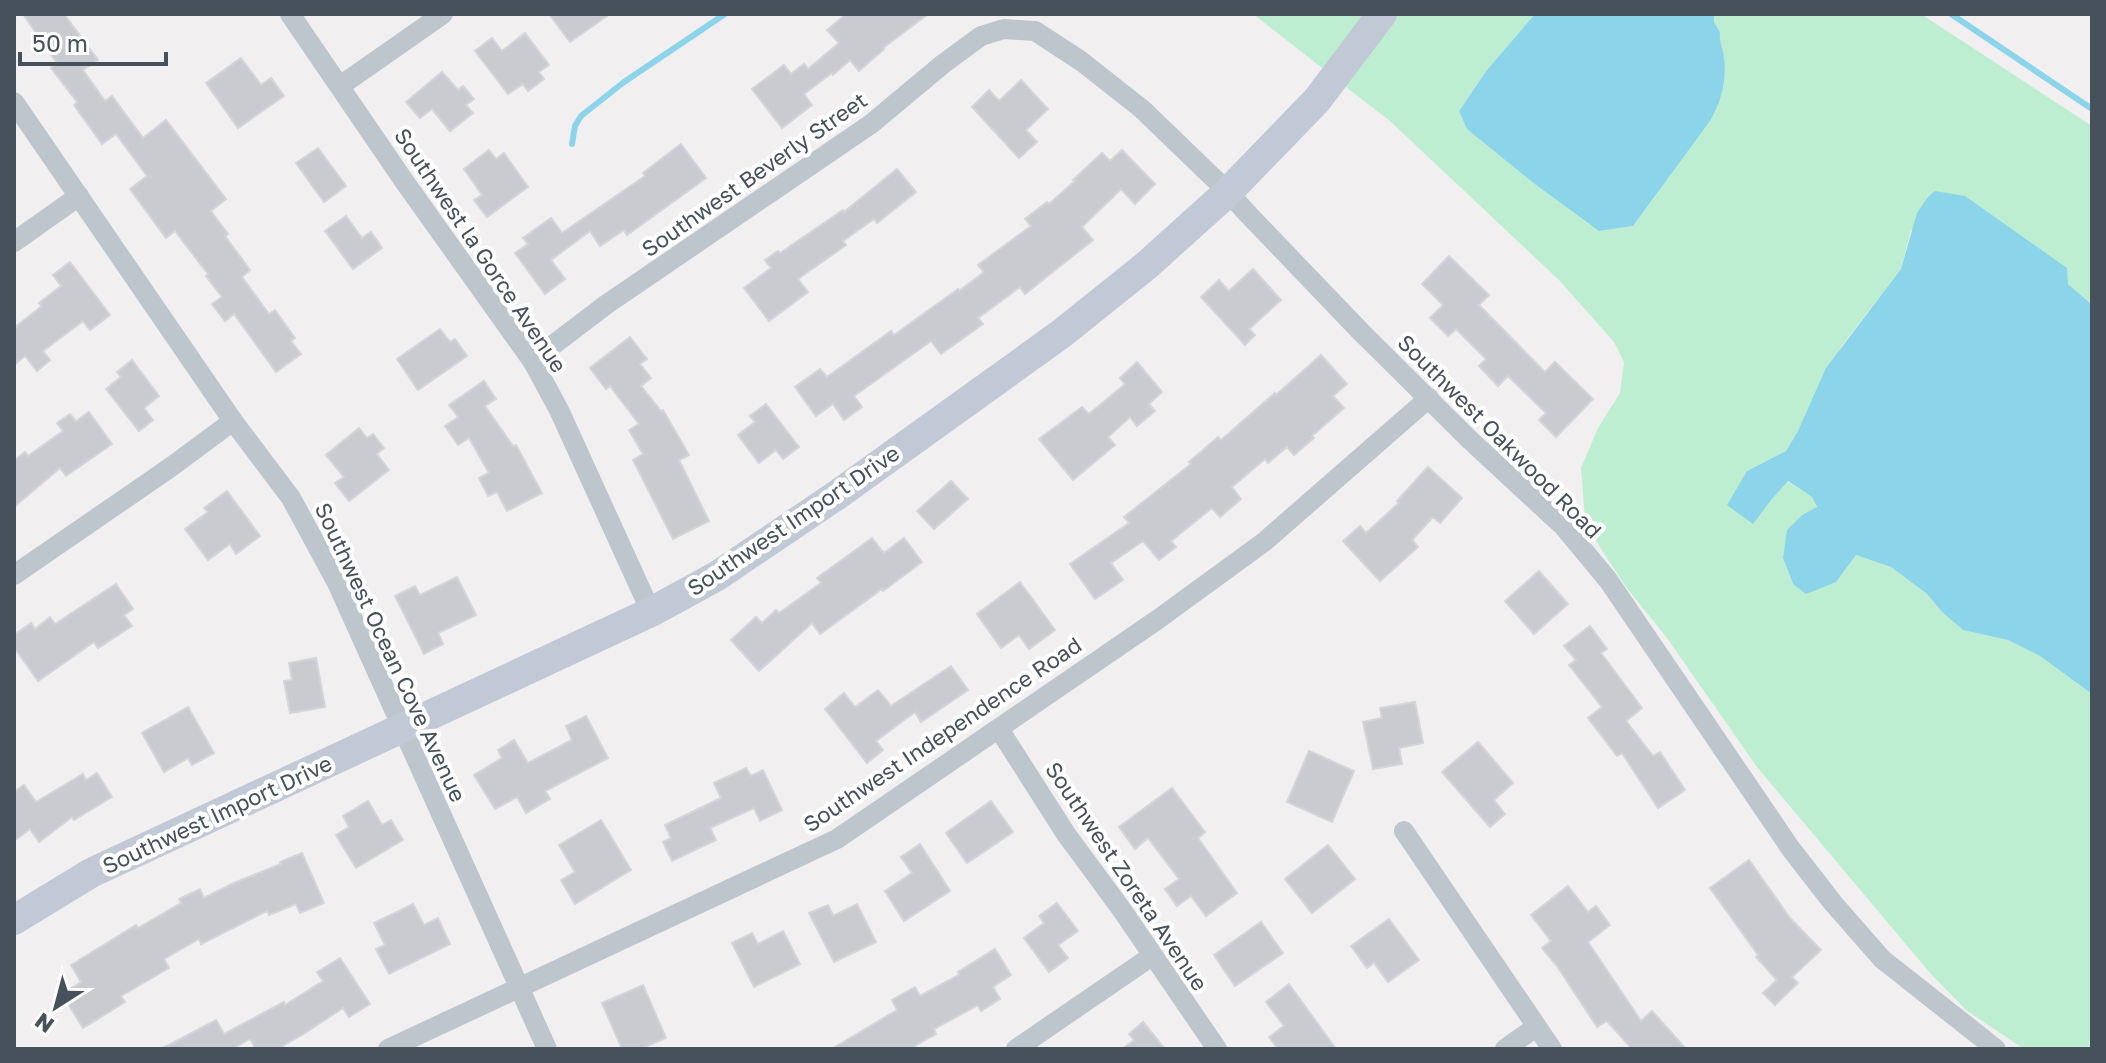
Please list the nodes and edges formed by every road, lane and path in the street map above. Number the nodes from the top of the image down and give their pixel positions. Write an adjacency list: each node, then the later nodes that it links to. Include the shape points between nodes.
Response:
1 (290, 14): 5 (street, Southwest la Gorce Avenue)
2 (443, 14): 5 (street)
3 (1382, 14): 7 (street, Southwest Import Drive, via 1317,100)
4 (1004, 29): 7 (street, Southwest Oakwood Road, via 1035,31 1081,61 1142,109); 10 (street, Southwest Beverly Street, via 981,36 871,124 607,304)
5 (340, 86): 10 (street, Southwest la Gorce Avenue)
6 (14, 102): 8 (street, Southwest Ocean Cove Avenue)
7 (1228, 192): 11 (street, Southwest Oakwood Road); 14 (street, Southwest Import Drive, via 1061,334 837,495 717,576)
8 (79, 196): 9 (street); 12 (street, Southwest Ocean Cove Avenue)
9 (14, 242)
10 (533, 362): 14 (street, Southwest la Gorce Avenue)
11 (1429, 398): 16 (street, Southwest Independence Road, via 1264,542); 28 (street, Southwest Oakwood Road, via 1564,527 1608,580 1833,903 1882,959)
12 (233, 421): 13 (street); 15 (street, Southwest Ocean Cove Avenue, via 291,498 337,583)
13 (14, 575)
14 (651, 612): 15 (street, Southwest Import Drive)
15 (403, 728): 18 (street, Southwest Import Drive, via 91,873); 20 (street, Southwest Ocean Cove Avenue)
16 (999, 729): 19 (street, Southwest Zoreta Avenue); 20 (street, Southwest Independence Road, via 837,839)
17 (1404, 831): 21 (street)
18 (14, 920)
19 (1152, 956): 24 (street); 25 (street, Southwest Zoreta Avenue)
20 (518, 987): 22 (street, Southwest Independence Road); 23 (street, Southwest Ocean Cove Avenue)
21 (1536, 1027): 26 (street); 27 (street)
22 (388, 1049)
23 (547, 1049)
24 (1016, 1049)
25 (1217, 1049)
26 (1505, 1049)
27 (1552, 1049)
28 (1996, 1049)

